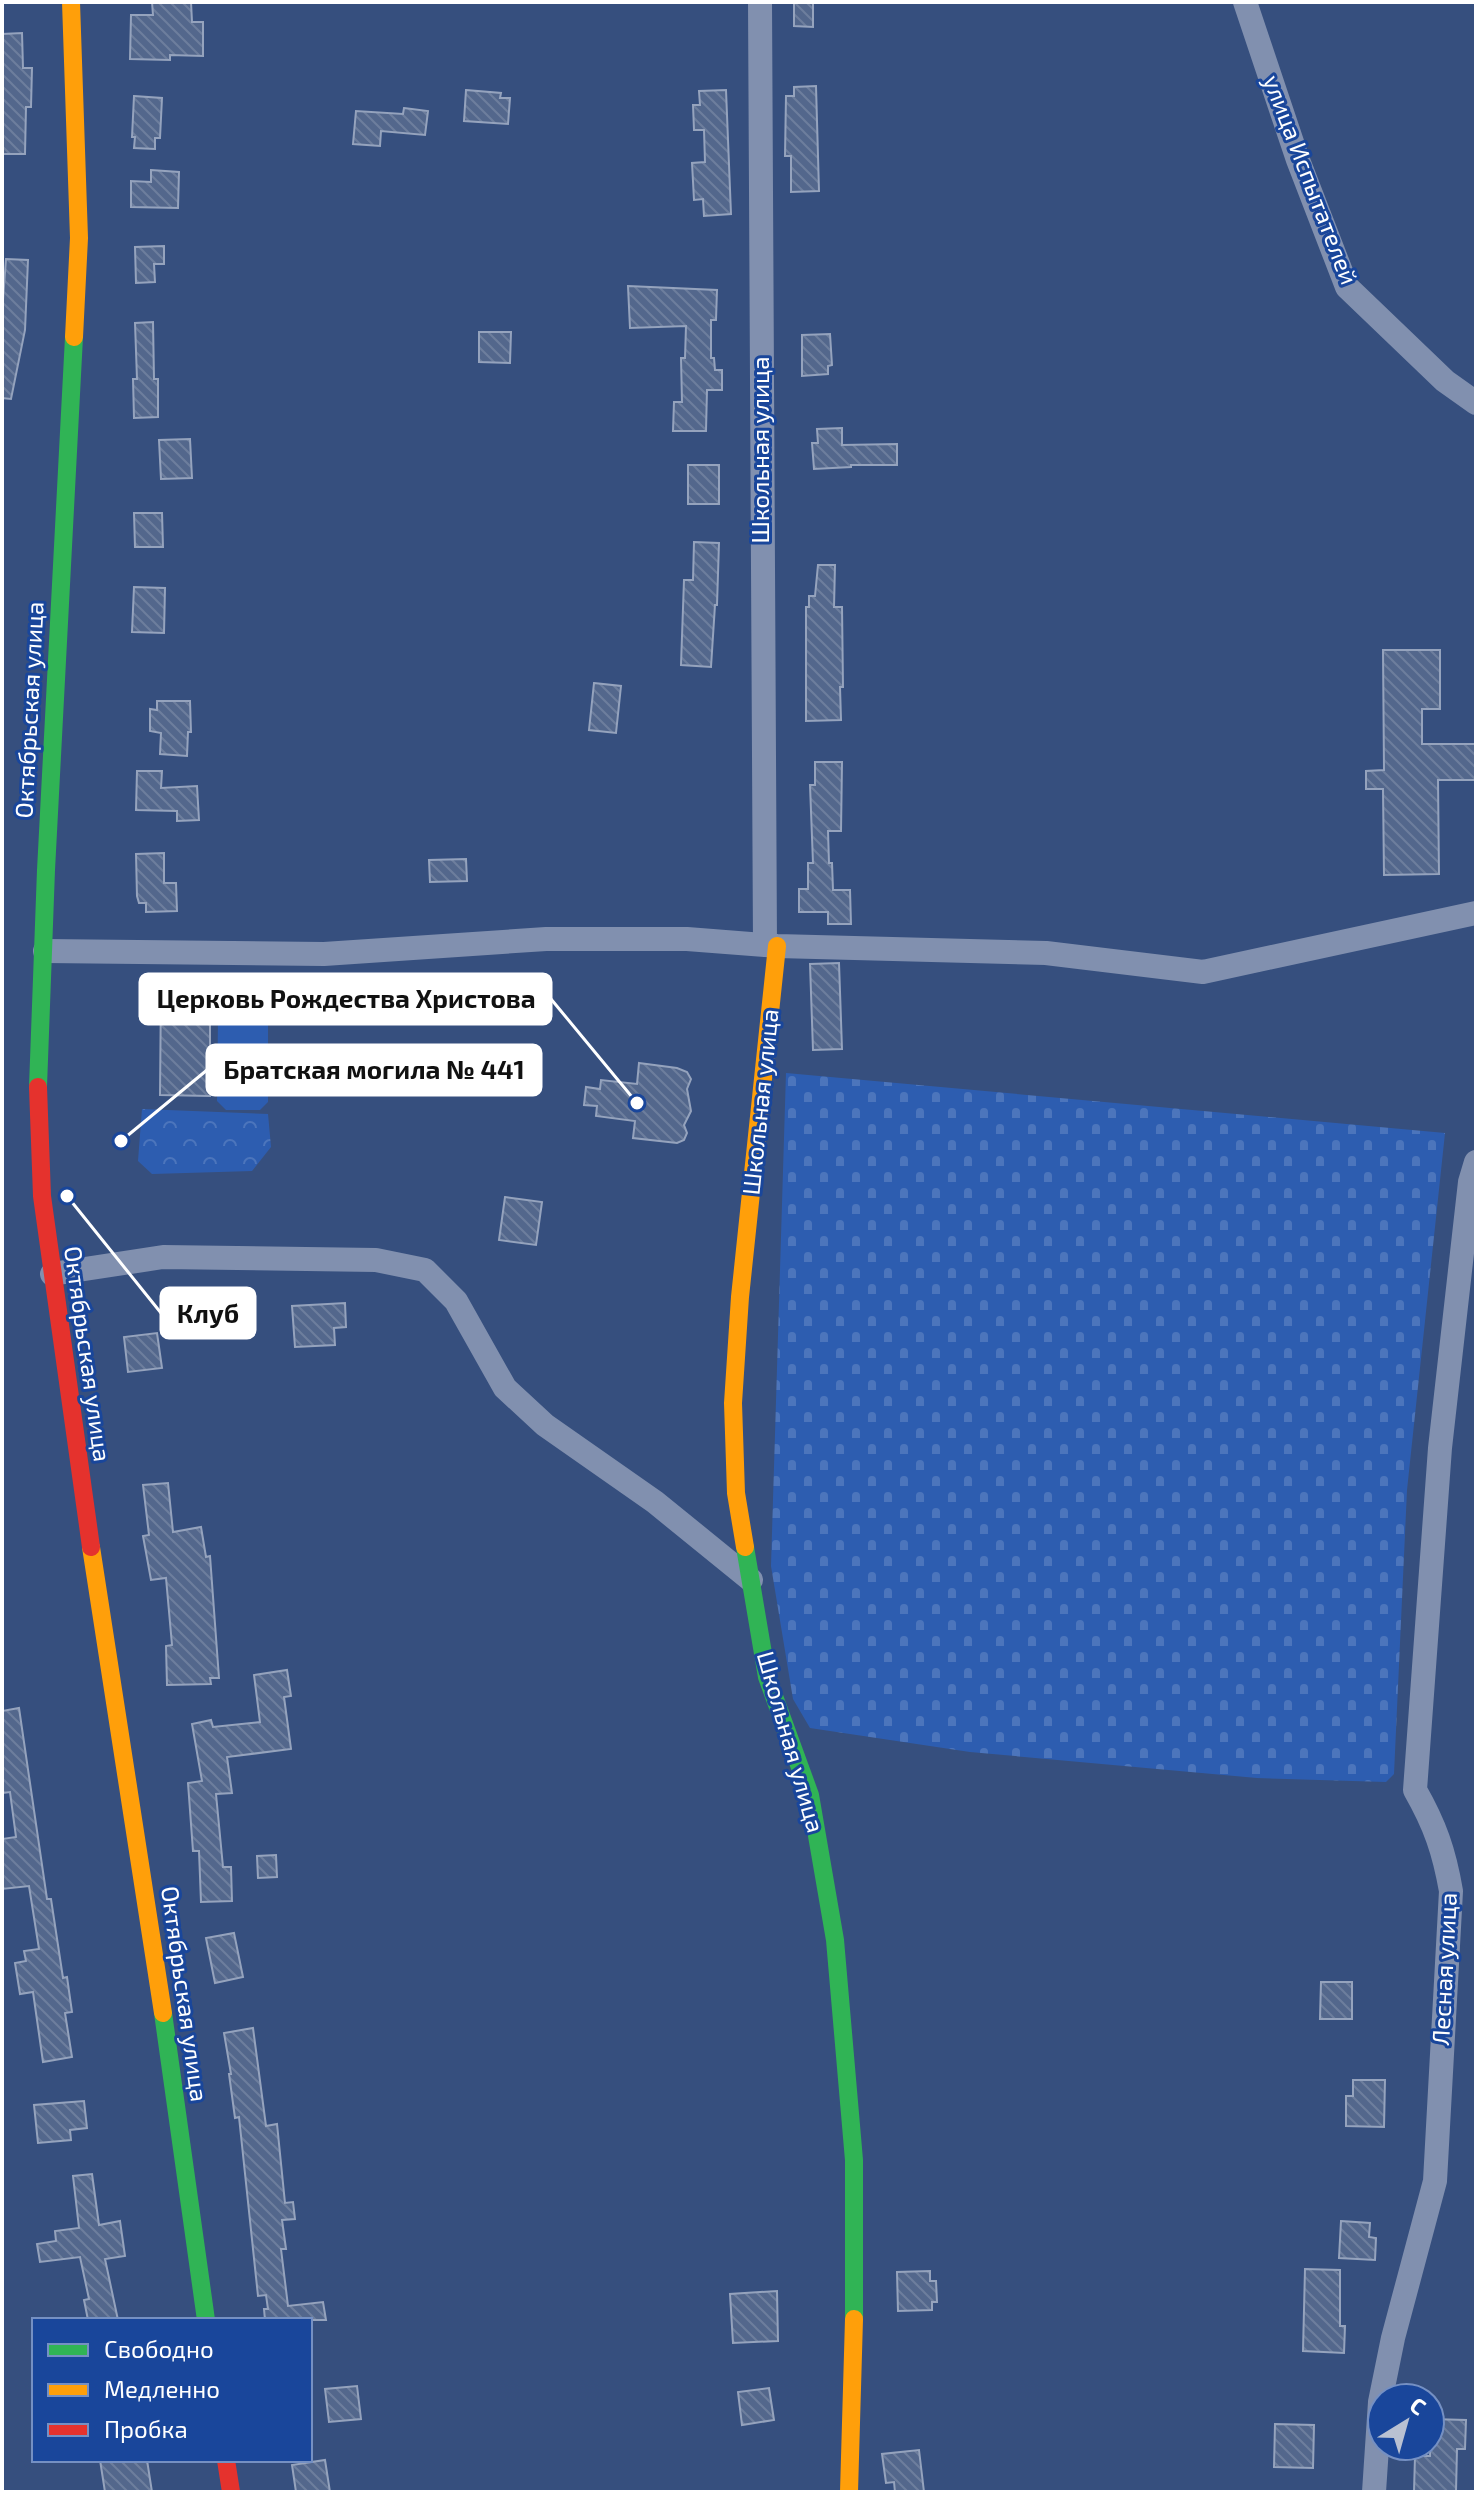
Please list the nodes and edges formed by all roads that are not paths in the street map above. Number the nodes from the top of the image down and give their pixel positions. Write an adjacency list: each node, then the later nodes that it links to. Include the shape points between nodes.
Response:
1 (71, 2): 7 (street, Октябрьская улица, via 79,238)
2 (760, 2): 6 (street, Школьная улица)
3 (1245, 2): 4 (street, улица Испытателей, via 1347,287 1445,381)
4 (1476, 403)
5 (1476, 913): 6 (street, via 1203,972 1046,953)
6 (771, 946): 7 (street, via 687,939 546,939 324,954); 10 (street, Школьная улица, via 733,1403 736,1493)
7 (45, 951): 9 (street, Октябрьская улица, via 38,1073 42,1196)
8 (1476, 1162): 15 (street, Лесная улица, via 1440,1448 1415,1790 1433,1821 1451,1891 1435,2181 1390,2351 1380,2402)
9 (52, 1274): 10 (street, via 163,1257 376,1260 425,1270 456,1301 505,1388 545,1425 655,1502); 11 (street, Октябрьская улица)
10 (751, 1580): 14 (street, Школьная улица, via 767,1677 810,1795 835,1940 854,2174)
11 (206, 2318)
12 (226, 2462): 13 (street)
13 (231, 2492)
14 (849, 2492)
15 (1374, 2492)

